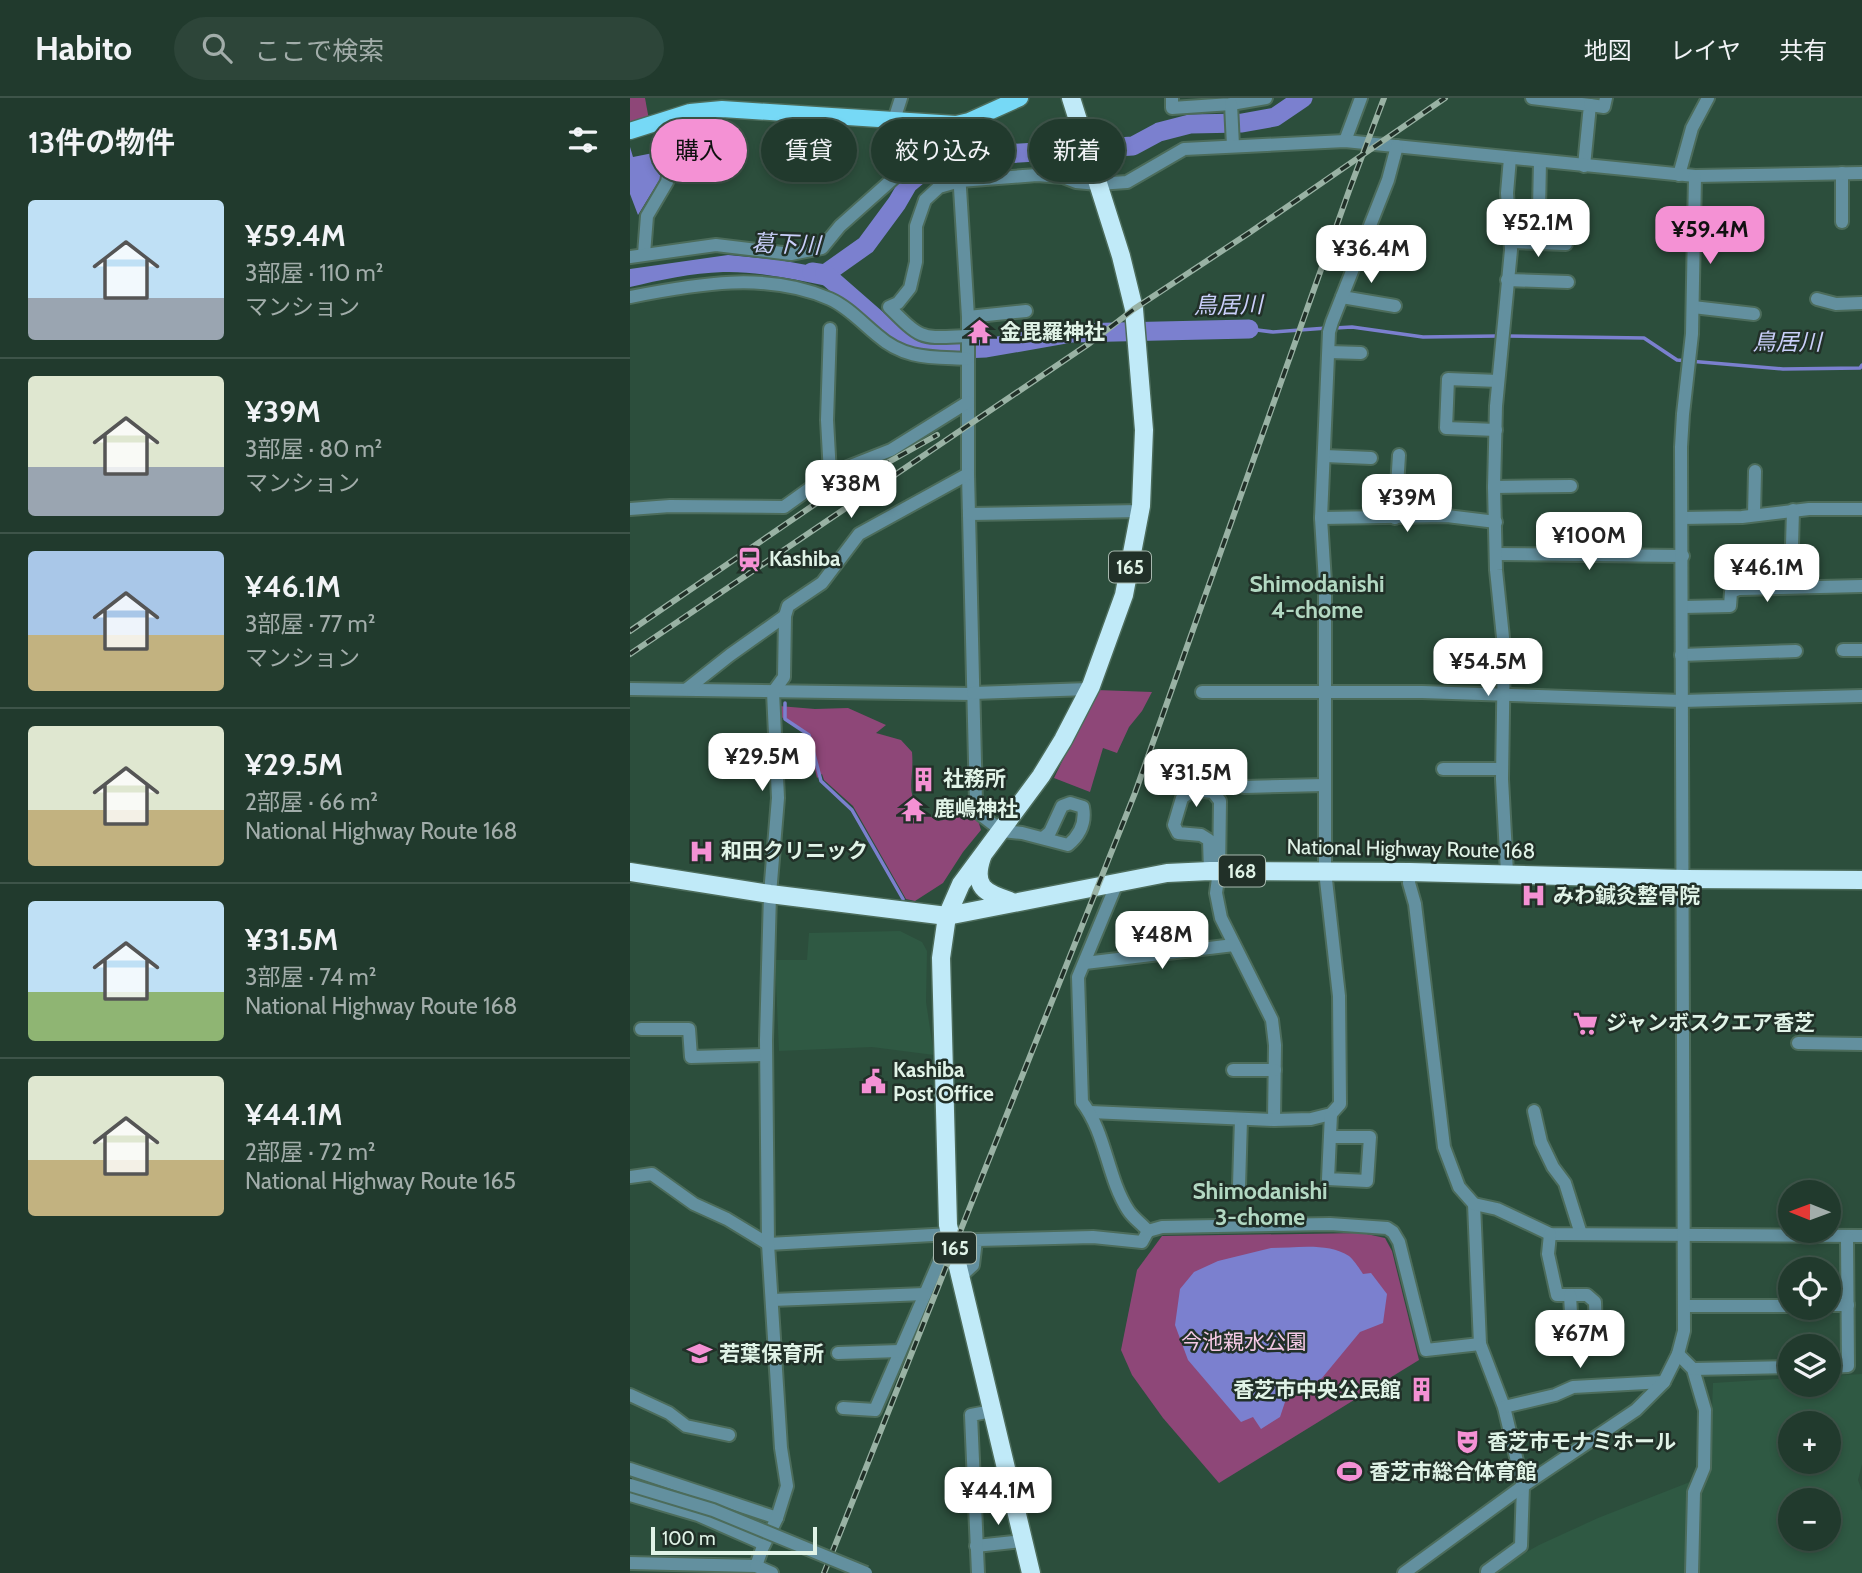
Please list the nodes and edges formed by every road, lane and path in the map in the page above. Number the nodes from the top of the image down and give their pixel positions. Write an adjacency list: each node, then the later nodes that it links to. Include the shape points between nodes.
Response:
1 (901, 98): 16 (street)
2 (1020, 98): 10 (main road)
3 (1071, 98): 18 (highway, 165)
4 (1172, 98): 12 (street, via 1172,108)
5 (1266, 98): 12 (street)
6 (1361, 98): 21 (street)
7 (1532, 98): 13 (street)
8 (1606, 98): 13 (street, via 1604,107)
9 (1708, 98): 29 (street, via 1692,128)
10 (1003, 101): 17 (main road)
11 (721, 104): 14 (main road); 15 (main road)
12 (1231, 104): 22 (street)
13 (1590, 106): 26 (street)
14 (671, 119)
15 (883, 119)
16 (894, 119)
17 (972, 119)
18 (1077, 119)
19 (651, 125): 20 (main road)
20 (630, 131)
21 (1345, 141): 22 (street); 23 (street)
22 (1233, 146): 36 (street, via 1184,149)
23 (1397, 146): 24 (street); 46 (street)
24 (1510, 158): 25 (street); 39 (street)
25 (1540, 161): 26 (street); 37 (street)
26 (1584, 166): 29 (street)
27 (1842, 173): 28 (street); 30 (street); 38 (street)
28 (1862, 173)
29 (1679, 175): 30 (street)
30 (1695, 176): 50 (street)
31 (667, 182): 41 (street, via 647,216)
32 (889, 182): 41 (street, via 822,248 792,254 716,245)
33 (956, 182): 55 (street, via 939,187 925,200 916,226 910,288 889,307 917,334 928,338)
34 (960, 182): 53 (street)
35 (1096, 182): 73 (highway, 165, via 1121,256 1137,326 1144,430)
36 (1125, 182)
37 (1539, 210)
38 (1842, 222)
39 (1511, 242): 40 (street); 43 (street)
40 (1566, 244)
41 (644, 254): 42 (street)
42 (630, 257)
43 (1507, 280): 44 (street); 59 (street)
44 (1568, 282)
45 (630, 297): 58 (street, via 713,283 784,285 833,300 900,351 916,357)
46 (1342, 297): 49 (street); 56 (street, via 1331,327)
47 (1817, 299): 48 (street)
48 (1862, 303)
49 (1395, 306)
50 (1693, 307): 52 (street); 77 (street, via 1681,447)
51 (1026, 311): 53 (street)
52 (1754, 314)
53 (968, 317): 55 (street)
54 (830, 329): 66 (street)
55 (967, 336): 58 (street)
56 (1329, 352): 57 (street); 63 (street)
57 (1361, 353)
58 (967, 359): 60 (street)
59 (1498, 381): 61 (street); 61 (street, via 1448,379 1446,416 1446,428)
60 (968, 402): 66 (street, via 891,450); 67 (street)
61 (1496, 430): 69 (street)
62 (1399, 455): 76 (street)
63 (1325, 456): 64 (street); 78 (street)
64 (1371, 458)
65 (1755, 471): 75 (street)
66 (830, 474): 70 (street, via 784,507)
67 (968, 474): 74 (street); 85 (street, via 859,534 822,583 788,606)
68 (1571, 486): 69 (street)
69 (1494, 487): 79 (street)
70 (630, 509)
71 (1862, 509): 72 (street)
72 (1793, 510): 75 (street); 80 (street)
73 (1140, 511): 74 (street); 92 (highway, 165, via 1124,595)
74 (969, 514): 96 (street)
75 (1754, 515): 77 (street)
76 (1395, 518): 78 (street); 79 (street, via 1447,516)
77 (1682, 518): 82 (street)
78 (1321, 519): 95 (street)
79 (1496, 522): 81 (street)
80 (1792, 546)
81 (1496, 554): 82 (street); 97 (street, via 1504,627)
82 (1683, 556): 84 (street)
83 (1862, 586): 84 (street, via 1739,589 1731,592 1730,606)
84 (1683, 607): 89 (street)
85 (785, 616): 91 (street); 93 (street, via 784,677)
86 (1843, 650): 87 (street)
87 (1862, 650)
88 (1796, 651): 89 (street)
89 (1681, 655): 99 (street)
90 (630, 689): 91 (street)
91 (687, 689): 93 (street)
92 (1089, 689): 96 (street); 104 (highway, 165, via 1041,776)
93 (774, 692): 96 (street); 115 (street, via 778,798)
94 (1202, 692): 95 (street)
95 (1325, 692): 97 (street); 102 (street)
96 (973, 694): 104 (street, via 976,803 981,815)
97 (1504, 696): 99 (street); 101 (street)
98 (1862, 696): 99 (street)
99 (1682, 701): 112 (street)
100 (1443, 769): 101 (street)
101 (1502, 769): 111 (street)
102 (1325, 785): 103 (street); 108 (street)
103 (1244, 787)
104 (1002, 831): 105 (street); 106 (highway, 165)
105 (1043, 838)
106 (982, 857): 116 (highway, via 982,887 988,894); 117 (highway, 165, via 961,884)
107 (1215, 871): 107 (street, via 1209,840 1178,833 1174,825 1182,798 1193,790 1213,792 1220,801); 108 (highway, National Highway Route 168 / 168); 114 (highway, National Highway Route 168 / 168, via 1167,873); 118 (street, via 1221,918)
108 (1325, 871): 110 (highway, National Highway Route 168 / 168); 128 (street, via 1339,996 1340,1104)
109 (630, 872): 115 (highway, National Highway Route 168 / 168)
110 (1410, 872): 111 (highway, National Highway Route 168 / 168); 134 (street, via 1444,1147 1459,1187)
111 (1507, 873): 112 (highway, National Highway Route 168 / 168)
112 (1684, 879): 113 (highway, National Highway Route 168 / 168); 139 (street)
113 (1862, 880)
114 (1117, 883): 116 (highway, National Highway Route 168 / 168); 119 (street)
115 (770, 894): 117 (highway, National Highway Route 168 / 168); 123 (street)
116 (1013, 902): 117 (highway, National Highway Route 168 / 168)
117 (947, 916): 136 (highway, 165, via 941,958)
118 (1234, 945): 119 (street); 125 (street, via 1272,1020)
119 (1085, 963): 127 (street, via 1078,977 1080,1046 1082,1102)
120 (642, 1029): 123 (street, via 689,1029 691,1057)
121 (1798, 1043): 122 (street)
122 (1862, 1044)
123 (766, 1055): 142 (street)
124 (1233, 1070): 125 (street)
125 (1275, 1070): 130 (street)
126 (1534, 1111): 138 (street, via 1541,1142 1565,1183)
127 (1090, 1112): 129 (street); 135 (street, via 1129,1212)
128 (1331, 1114): 130 (street); 131 (street)
129 (1241, 1119): 130 (street); 133 (street)
130 (1274, 1121)
131 (1330, 1137): 131 (street, via 1370,1137 1367,1181 1328,1179)
132 (630, 1177): 142 (street, via 652,1174 694,1204)
133 (1240, 1186)
134 (1474, 1204): 137 (street, via 1497,1209); 153 (street)
135 (1148, 1230): 143 (street, via 1142,1242 1093,1237 976,1240 972,1265); 153 (street, via 1330,1224 1387,1228 1399,1242 1426,1350)
136 (951, 1234): 142 (street); 143 (highway, 165); 144 (street)
137 (1549, 1234): 138 (street); 145 (street, via 1548,1254 1557,1295)
138 (1581, 1234): 139 (street)
139 (1684, 1235): 141 (street); 149 (street)
140 (1862, 1236): 141 (street)
141 (1847, 1237): 148 (street)
142 (768, 1244): 146 (street)
143 (961, 1276): 166 (highway, 165)
144 (925, 1294): 146 (street); 154 (street)
145 (1570, 1295): 151 (street, via 1587,1295 1595,1302 1596,1331); 152 (street)
146 (772, 1300): 172 (street, via 787,1486)
147 (1841, 1305): 148 (street)
148 (1848, 1305): 158 (street)
149 (1685, 1306): 150 (street); 156 (street)
150 (1778, 1306)
151 (1612, 1331)
152 (1572, 1332)
153 (1480, 1343): 165 (street)
154 (900, 1351): 155 (street); 164 (street, via 875,1410)
155 (838, 1353)
156 (1678, 1354): 161 (street); 162 (street)
157 (1841, 1366): 158 (street)
158 (1848, 1366): 160 (street)
159 (1778, 1367): 161 (street)
160 (1862, 1367)
161 (1693, 1369): 184 (street, via 1705,1410 1704,1468 1694,1492)
162 (1664, 1382): 165 (street, via 1573,1387); 170 (street, via 1636,1410)
163 (630, 1395): 167 (street, via 687,1426)
164 (843, 1408)
165 (1504, 1408): 170 (street)
166 (992, 1411): 173 (highway, 165); 175 (street, via 971,1415)
167 (729, 1435)
168 (630, 1469): 172 (street)
169 (630, 1485): 179 (street, bridge, via 713,1510)
170 (1523, 1486): 182 (street); 183 (street, via 1521,1546)
171 (630, 1496): 174 (street, via 698,1516)
172 (777, 1518): 174 (street)
173 (1023, 1541): 175 (street); 181 (highway, 165)
174 (764, 1544): 177 (street)
175 (976, 1546): 180 (street)
176 (630, 1563): 177 (street)
177 (756, 1566): 178 (street)
178 (772, 1573)
179 (866, 1573)
180 (978, 1573)
181 (1031, 1573)
182 (1404, 1573)
183 (1487, 1573)
184 (1692, 1573)

